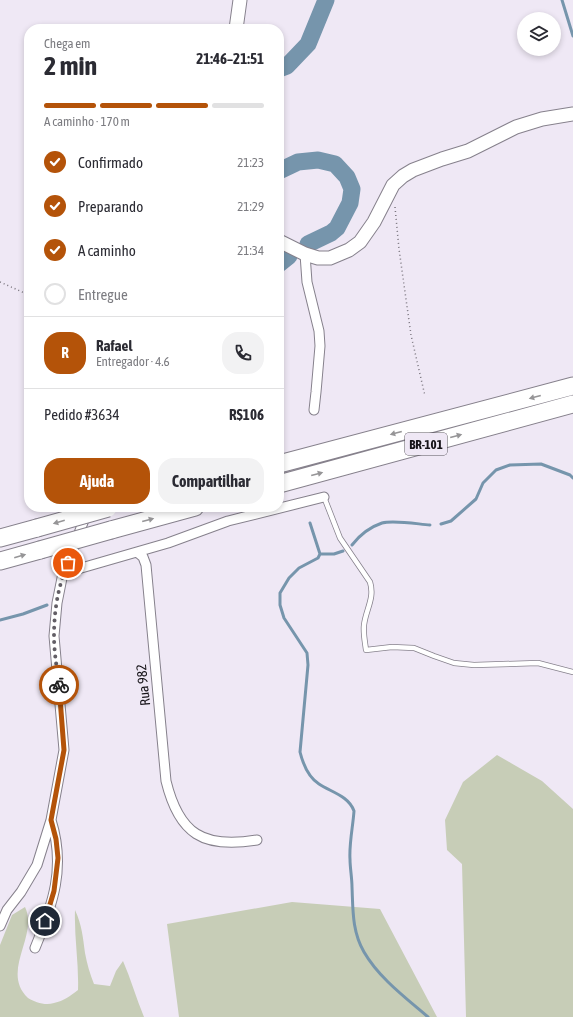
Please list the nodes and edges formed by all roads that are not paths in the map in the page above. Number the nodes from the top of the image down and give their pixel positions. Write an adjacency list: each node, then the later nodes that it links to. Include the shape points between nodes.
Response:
1 (240, 0): 2 (street)
2 (237, 24)
3 (573, 114): 5 (street, via 542,119 516,127 468,151 413,170 393,185 374,222 360,242 330,258)
4 (284, 244): 5 (street)
5 (305, 254): 8 (street, via 307,282 320,346)
6 (573, 386): 9 (highway, BR-101, one-way to 9)
7 (573, 404): 10 (highway, BR-101, one-way to 7)
8 (314, 410)
9 (284, 463)
10 (284, 483)
11 (324, 497): 12 (street); 21 (lane, via 340,538 372,588 370,606 364,623 366,650 414,648 454,663 538,663)
12 (284, 507)
13 (87, 512): 20 (street)
14 (93, 512): 17 (highway, one-way to 17, bridge)
15 (177, 512): 19 (highway, one-way to 15, bridge)
16 (264, 512): 18 (street, via 228,521)
17 (0, 538)
18 (137, 552): 20 (street); 23 (street, Rua 982, via 146,565 166,781 171,800 188,829 213,841 238,843)
19 (0, 561)
20 (64, 573): 22 (street, via 57,603 54,636 64,750)
21 (573, 672)
22 (51, 820): 24 (street, via 36,865 21,892); 26 (street, via 56,839 57,877 49,911)
23 (257, 840)
24 (4, 909): 25 (street)
25 (0, 926)
26 (35, 948)

